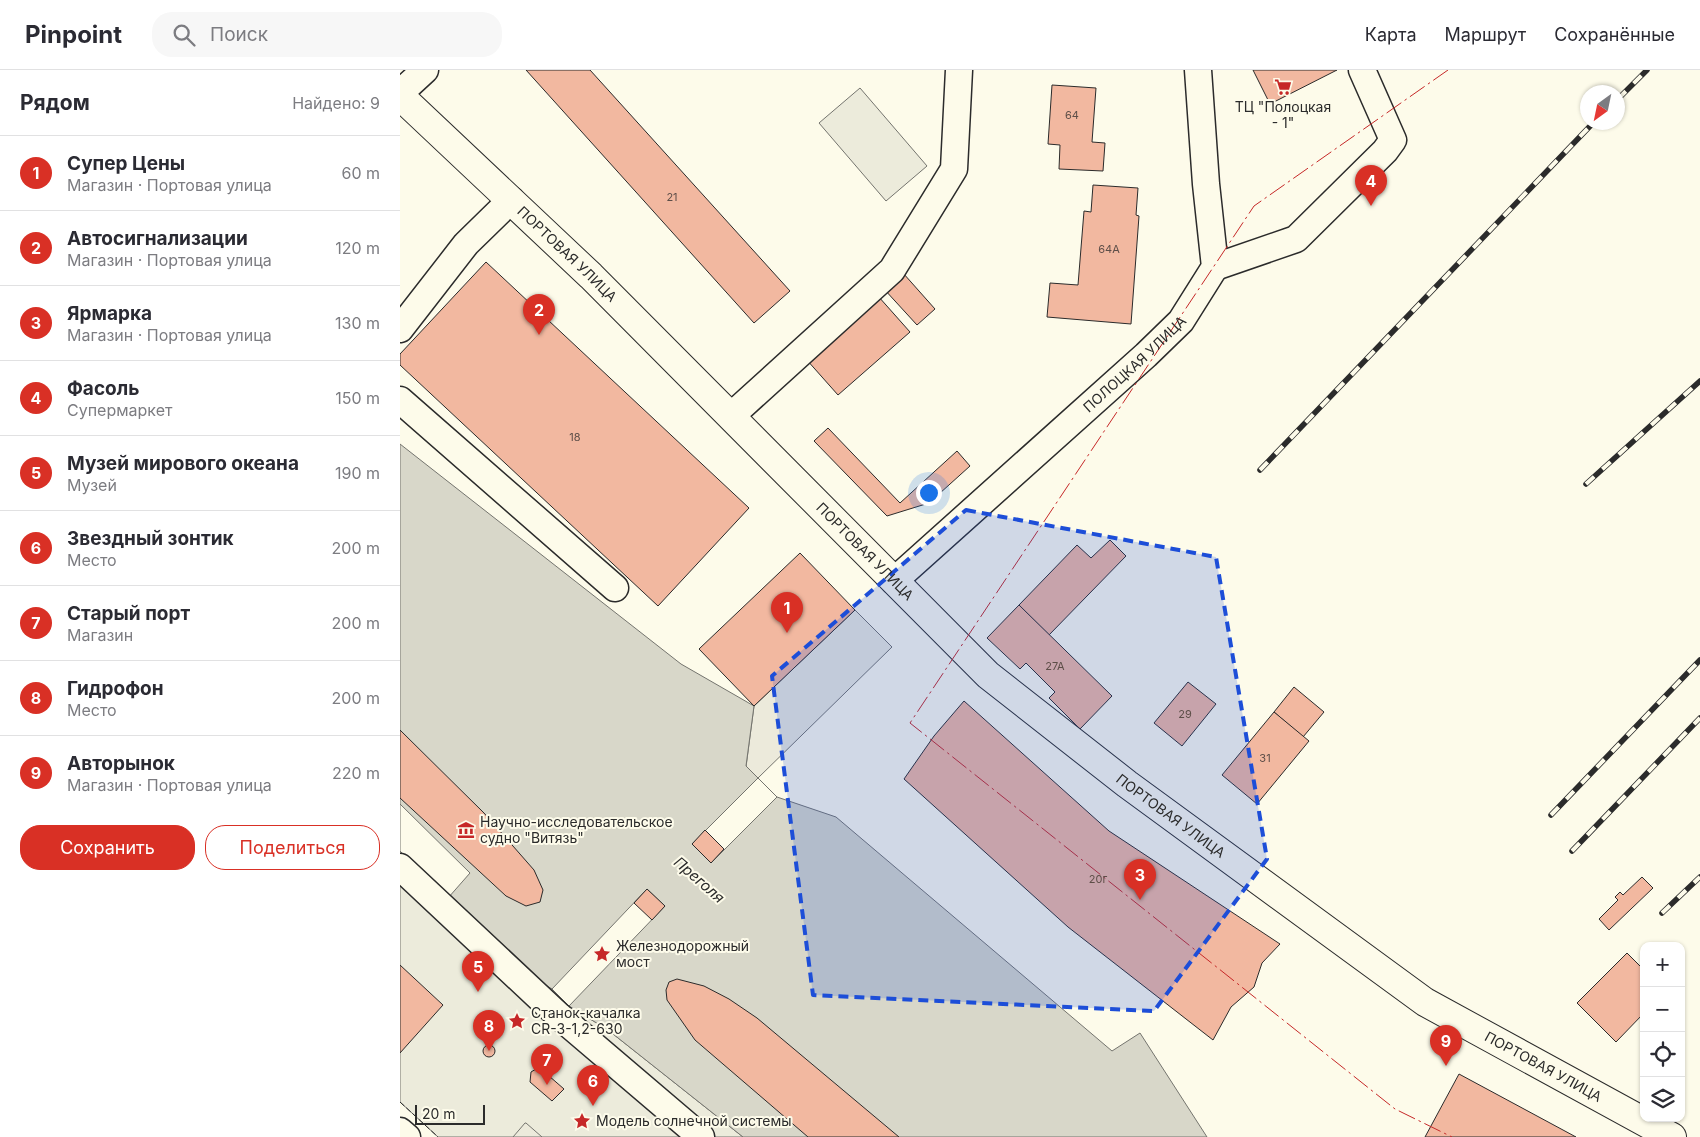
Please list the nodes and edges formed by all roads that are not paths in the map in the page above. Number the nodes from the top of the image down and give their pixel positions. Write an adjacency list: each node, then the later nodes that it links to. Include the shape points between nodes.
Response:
1 (425, 70): 5 (street)
2 (958, 70): 10 (street, via 954,169 892,270)
3 (1198, 70): 7 (street)
4 (1362, 70): 7 (street, via 1393,140 1385,151 1296,239)
5 (400, 95): 6 (main road, ПОРТОВАЯ УЛИЦА)
6 (511, 200): 8 (street, via 466,244); 10 (main road, ПОРТОВАЯ УЛИЦА)
7 (1215, 267): 11 (street, ПОЛОЦКАЯ УЛИЦА, via 1181,321)
8 (400, 329)
9 (400, 400): 12 (street)
10 (731, 416): 11 (main road, ПОРТОВАЯ УЛИЦА)
11 (894, 581): 17 (main road, ПОРТОВАЯ УЛИЦА, via 988,675 1127,784 1417,996)
12 (615, 588)
13 (400, 867): 16 (street, via 559,1016)
14 (400, 1131): 15 (street)
15 (407, 1137)
16 (701, 1137)
17 (1672, 1137)

